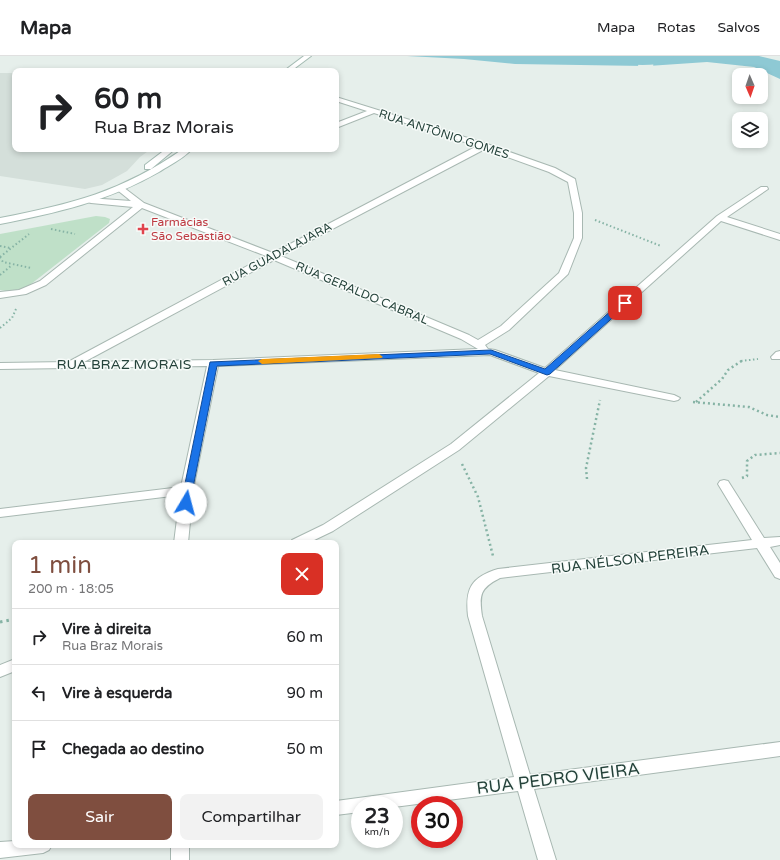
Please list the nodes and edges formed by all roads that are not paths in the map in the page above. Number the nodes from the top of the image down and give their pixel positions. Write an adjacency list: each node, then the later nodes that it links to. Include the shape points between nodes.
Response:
1 (308, 56): 2 (street)
2 (292, 68)
3 (339, 100): 4 (street, RUA ANTÔNIO GOMES)
4 (373, 111): 5 (street); 6 (street, RUA ANTÔNIO GOMES)
5 (339, 125)
6 (484, 146): 17 (street, RUA GUADALAJARA); 19 (street, RUA ANTÔNIO GOMES, via 552,170 572,181 578,213 578,238 563,274 505,328)
7 (167, 152): 9 (street, via 146,169)
8 (184, 152): 9 (street)
9 (141, 178): 10 (street)
10 (120, 189): 12 (street); 13 (street, RUA GERALDO CABRAL)
11 (764, 189): 14 (street)
12 (91, 200): 13 (street, RUA GERALDO CABRAL); 15 (street)
13 (141, 205): 17 (street, RUA GERALDO CABRAL); 18 (street, via 37,287 18,294)
14 (720, 218): 16 (street); 24 (street)
15 (0, 221)
16 (780, 237)
17 (274, 256): 19 (street, RUA GERALDO CABRAL, via 465,337); 21 (street, RUA GUADALAJARA)
18 (0, 294)
19 (477, 345): 20 (street, RUA GERALDO CABRAL)
20 (491, 352): 22 (street, RUA BRAZ MORAIS); 24 (street, RUA BRAZ MORAIS)
21 (72, 364): 22 (street, RUA BRAZ MORAIS); 23 (street, RUA BRAZ MORAIS)
22 (213, 364): 27 (street)
23 (0, 366)
24 (547, 372): 25 (street, RUA BRAZ MORAIS); 30 (street, via 454,447 328,528)
25 (674, 398)
26 (724, 484): 32 (street)
27 (187, 490): 28 (street); 29 (street)
28 (0, 513)
29 (181, 540)
30 (303, 540)
31 (780, 541): 32 (street, RUA NÉLSON PEREIRA)
32 (761, 543): 33 (street); 37 (street, RUA NÉLSON PEREIRA, via 498,574 481,581 475,590 475,616)
33 (780, 574)
34 (12, 666): 35 (street)
35 (0, 671)
36 (780, 749): 37 (street, RUA PEDRO VIEIRA)
37 (525, 782): 38 (street, RUA PEDRO VIEIRA); 43 (street)
38 (339, 808)
39 (17, 848): 41 (street)
40 (180, 848): 42 (street)
41 (0, 850)
42 (180, 860)
43 (547, 860)

